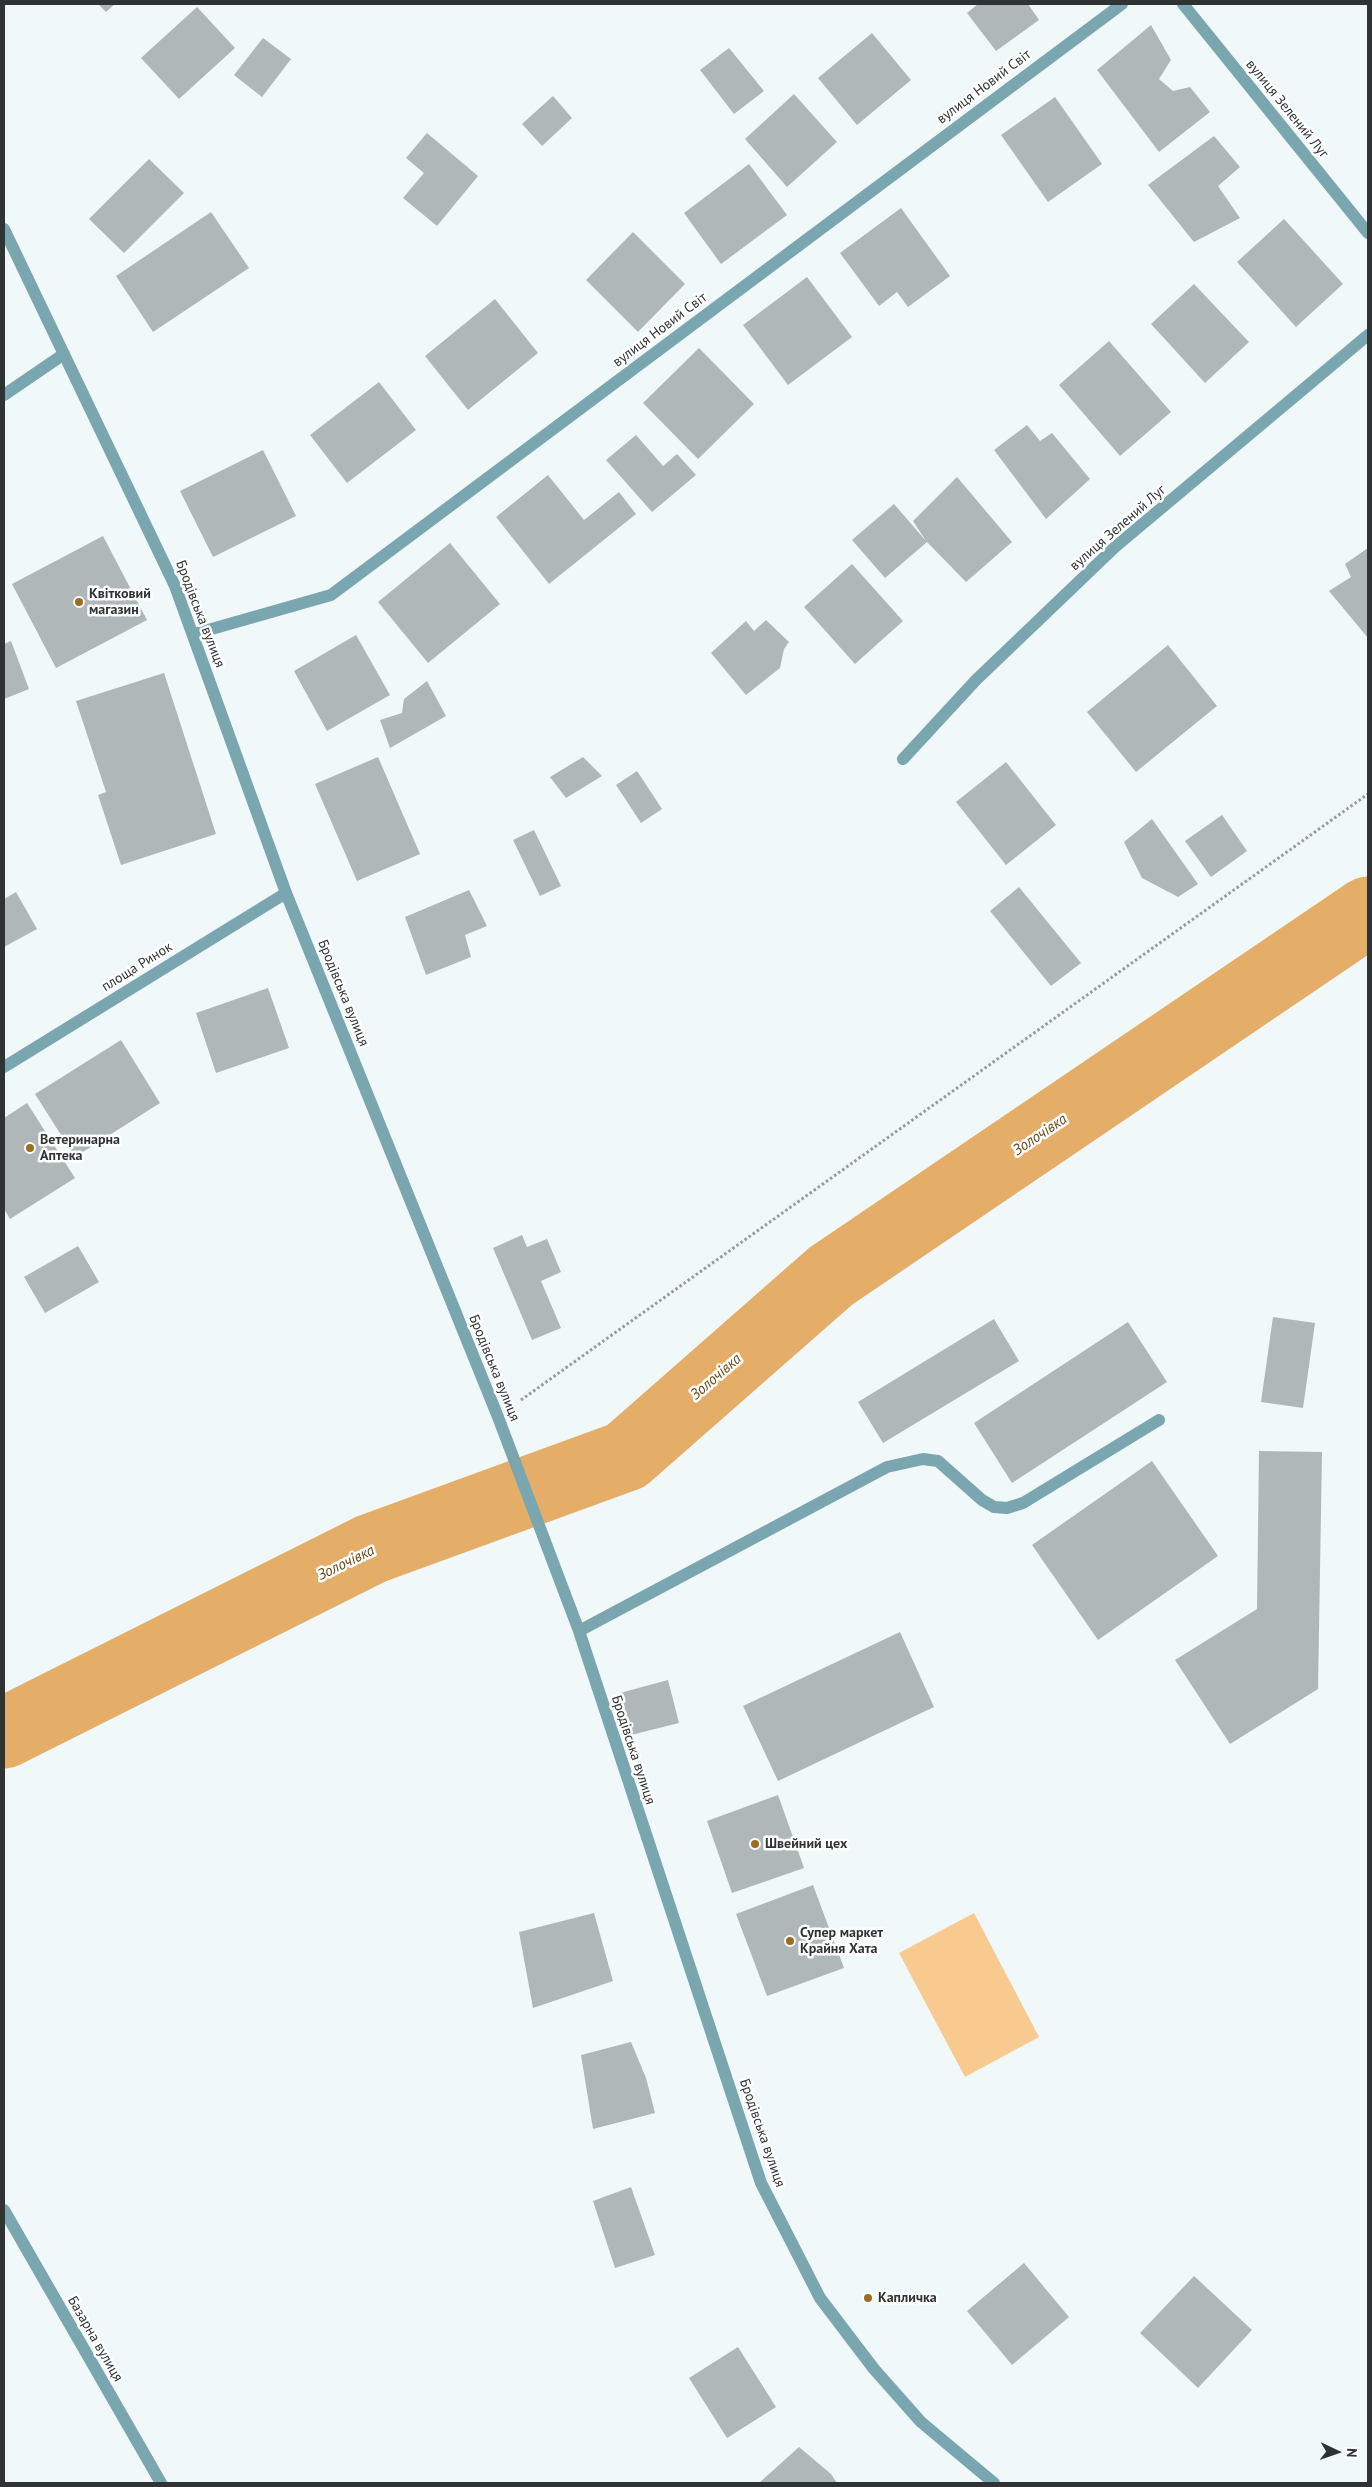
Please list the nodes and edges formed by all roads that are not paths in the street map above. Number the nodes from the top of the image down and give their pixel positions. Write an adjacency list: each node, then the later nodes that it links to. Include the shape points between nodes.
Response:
1 (1122, 4): 8 (street, вулиця Новий Світ, via 331,595)
2 (1183, 4): 4 (street, вулиця Зелений Луг)
3 (4, 229): 6 (street, Бродівська вулиця)
4 (1368, 233)
5 (1368, 335): 9 (street, вулиця Зелений Луг, via 1116,547 976,680)
6 (64, 354): 7 (street); 8 (street, Бродівська вулиця, via 176,586)
7 (4, 395)
8 (194, 634): 10 (street, Бродівська вулиця)
9 (903, 759)
10 (286, 893): 11 (street, площа Ринок); 13 (street, Бродівська вулиця, via 498,1416)
11 (4, 1067)
12 (1159, 1420): 13 (street, via 1023,1503 1007,1508 994,1507 982,1500 938,1461 922,1459 887,1468)
13 (578, 1631): 16 (street, Бродівська вулиця, via 761,2183 820,2298 874,2369 921,2422)
14 (4, 2210): 15 (street, Базарна вулиця)
15 (161, 2483)
16 (994, 2483)

